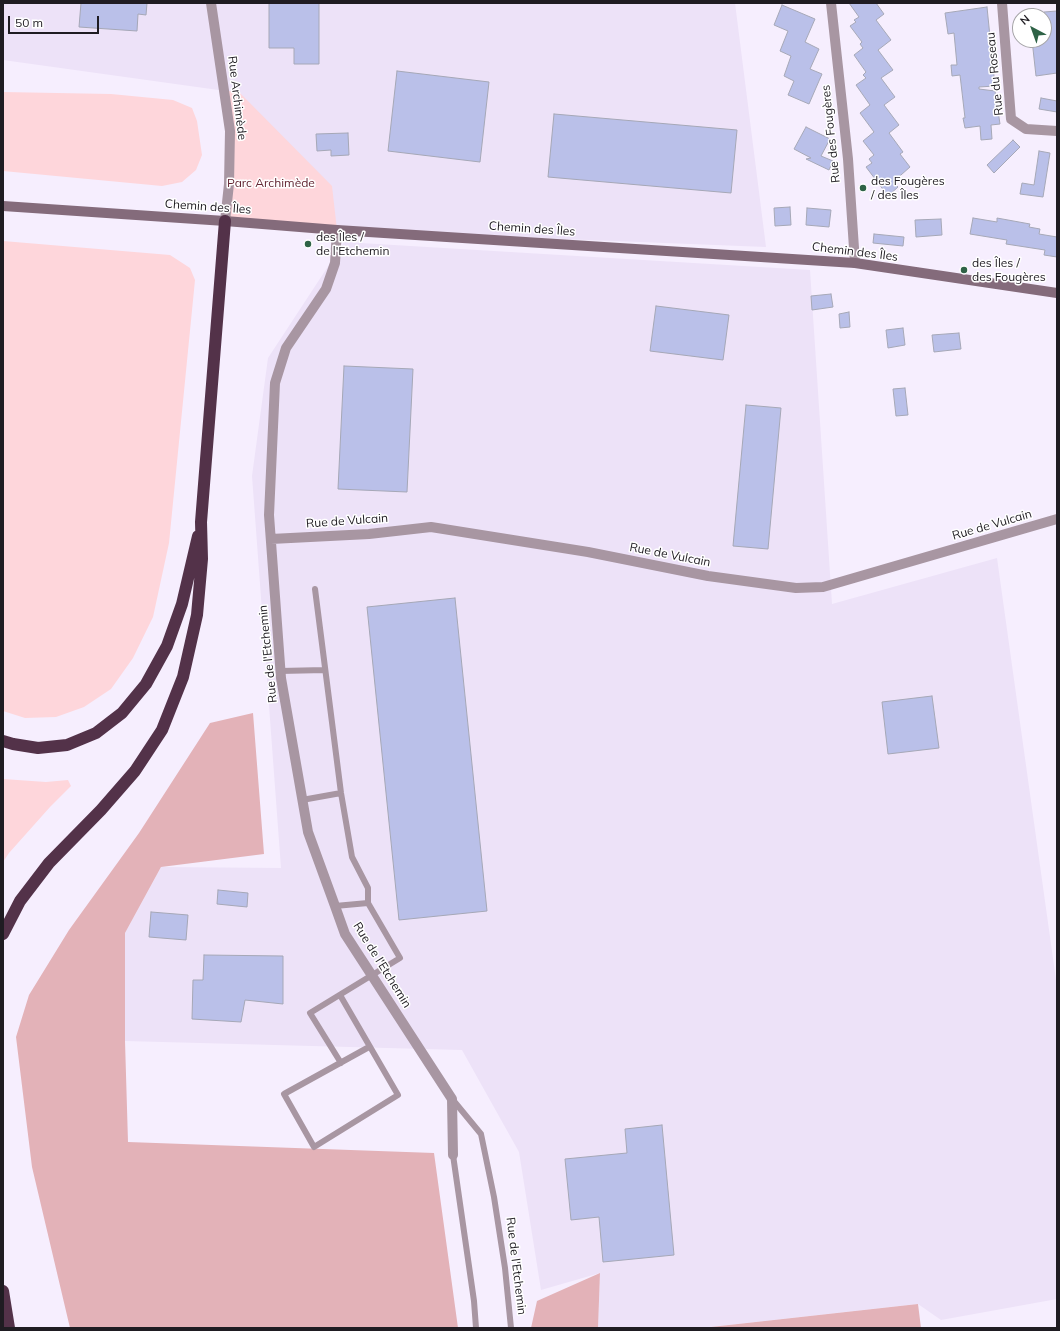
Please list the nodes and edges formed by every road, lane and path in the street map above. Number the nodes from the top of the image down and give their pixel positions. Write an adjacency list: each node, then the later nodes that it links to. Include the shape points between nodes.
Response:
1 (211, 3): 6 (street, Rue Archimède, via 230,131)
2 (831, 3): 8 (street, Rue des Fougères, via 848,159)
3 (1002, 3): 4 (street, Rue du Roseau, via 1011,119 1026,129)
4 (1057, 131)
5 (3, 206): 6 (street, Chemin des Îles)
6 (225, 220): 7 (street, Chemin des Îles); 11 (highway)
7 (337, 230): 8 (street, Chemin des Îles); 12 (street, Rue de l'Etchemin, via 334,263 326,289 286,348 275,383)
8 (855, 263): 9 (street, Chemin des Îles)
9 (1057, 293)
10 (1057, 519): 12 (street, Rue de Vulcain, via 830,585 796,588 708,576 588,552 431,527)
11 (201, 522): 16 (highway, via 182,604 167,646 146,684 122,713 96,733 67,745 38,748); 21 (highway, via 202,559 197,614 183,677 162,730 135,771 50,863 20,901)
12 (271, 540): 15 (street, Rue de l'Etchemin)
13 (315, 589): 14 (lane)
14 (326, 670): 15 (lane); 17 (lane)
15 (280, 671): 18 (street, Rue de l'Etchemin)
16 (3, 741)
17 (341, 793): 18 (lane); 19 (lane, via 352,857 368,888)
18 (302, 800): 20 (street, Rue de l'Etchemin, via 308,832)
19 (368, 903): 20 (lane); 22 (lane, via 400,958)
20 (335, 906): 22 (street, Rue de l'Etchemin, via 345,934)
21 (3, 934)
22 (372, 976): 23 (lane); 26 (street, Rue de l'Etchemin)
23 (340, 995): 24 (lane); 25 (lane, via 310,1013)
24 (369, 1047): 25 (lane); 25 (lane, via 398,1095 314,1147 284,1094)
25 (340, 1063)
26 (452, 1099): 27 (street); 31 (lane, Rue de l'Etchemin, via 481,1134 505,1268)
27 (453, 1155): 30 (lane)
28 (3, 1291): 29 (highway)
29 (9, 1328)
30 (476, 1328)
31 (511, 1328)

